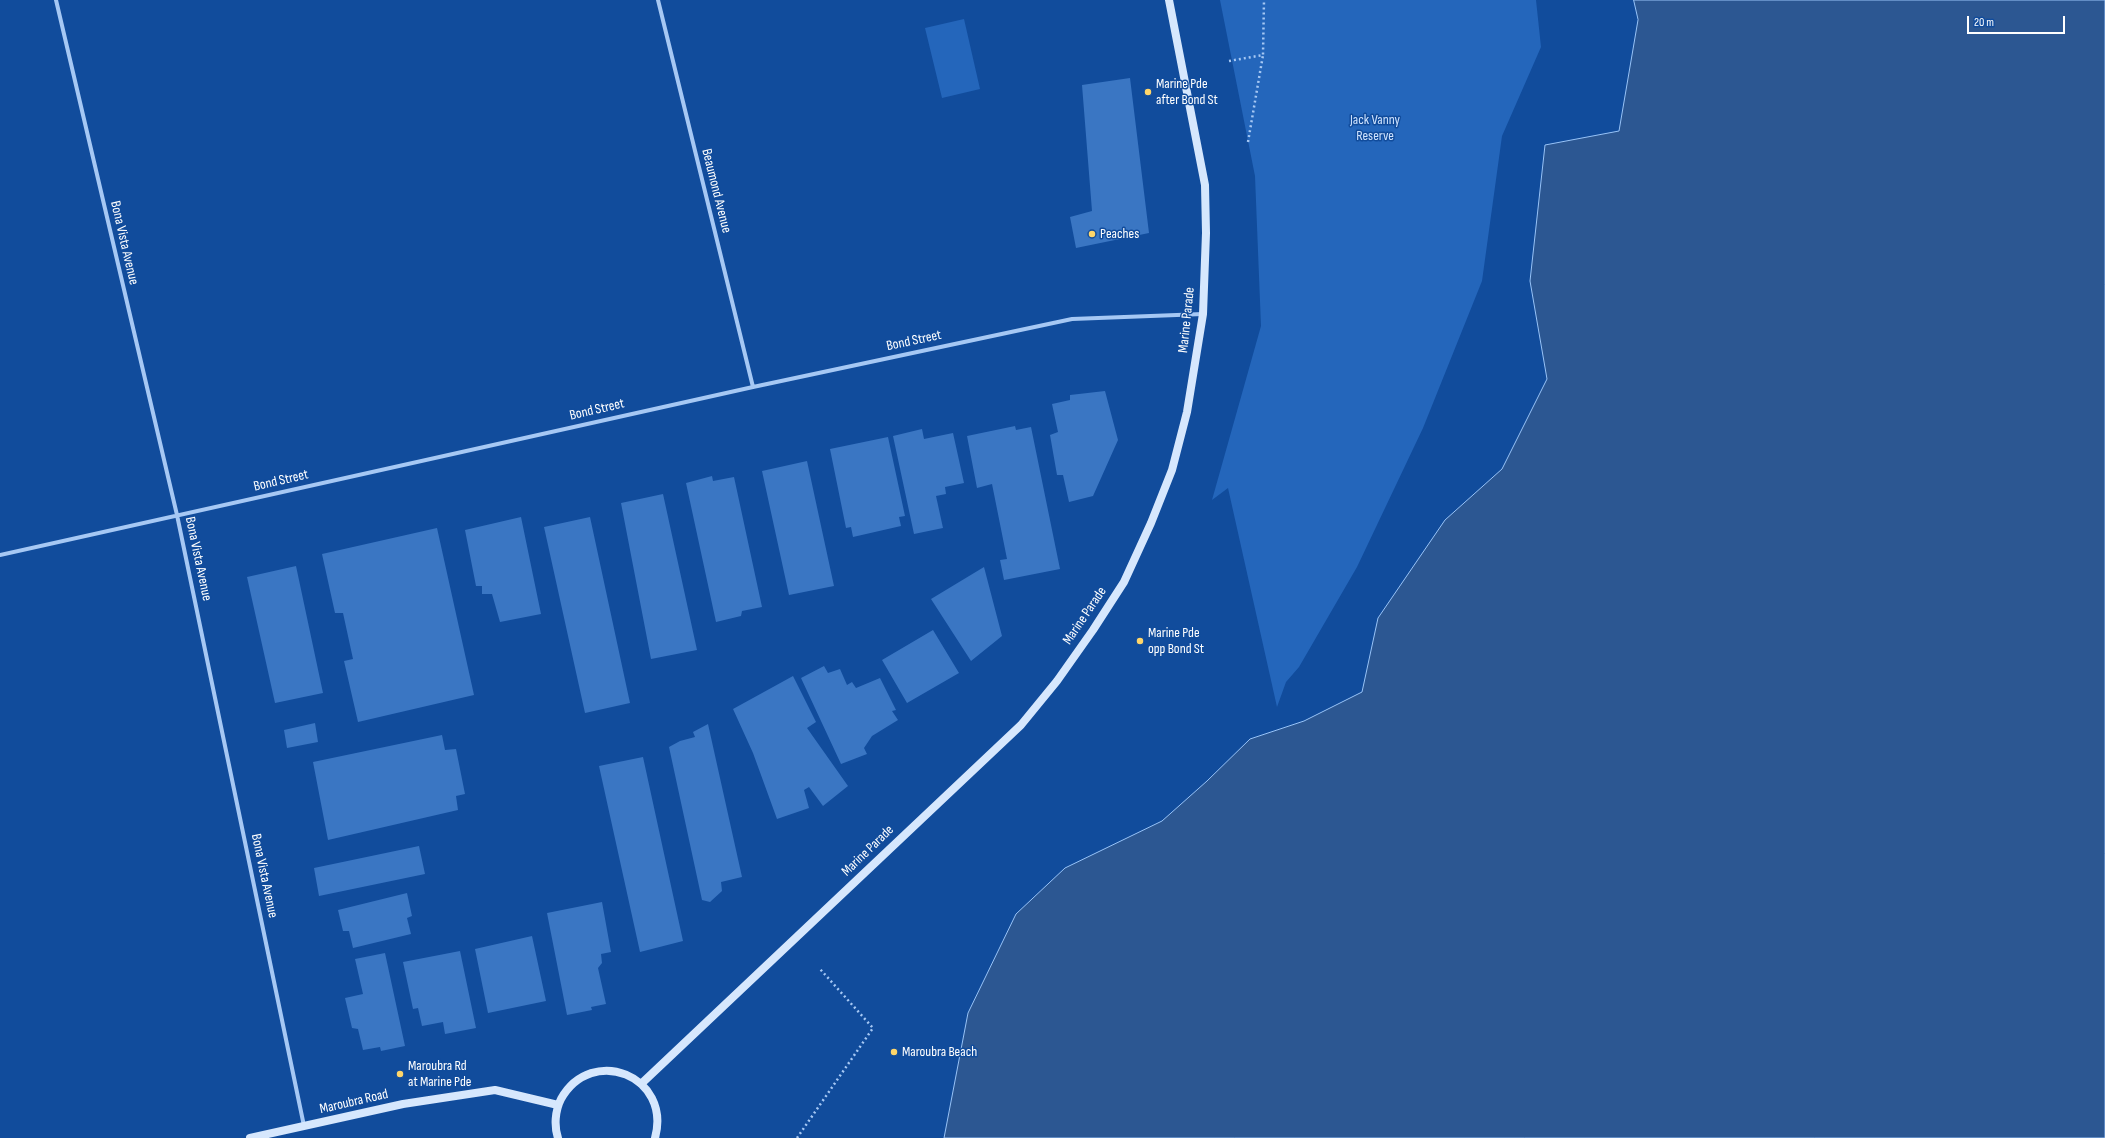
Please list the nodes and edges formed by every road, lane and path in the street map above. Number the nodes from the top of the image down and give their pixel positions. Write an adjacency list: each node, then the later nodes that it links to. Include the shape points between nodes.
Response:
1 (56, 0): 10 (street, Bona Vista Avenue)
2 (658, 0): 9 (street, Beaumond Avenue)
3 (1169, 0): 8 (street, Marine Parade, via 1205,185)
4 (1264, 0): 5 (path)
5 (1263, 55): 6 (path); 7 (path)
6 (1229, 61)
7 (1248, 142)
8 (1203, 314): 9 (street, Bond Street, via 1072,319); 13 (street, Marine Parade, via 1187,412 1172,470 1151,523 1124,582 1057,681 1021,725)
9 (753, 387): 10 (street, Bond Street)
10 (177, 515): 11 (street, Bond Street); 15 (street, Bona Vista Avenue)
11 (0, 554)
12 (820, 969): 19 (path, via 873,1028)
13 (641, 1084): 14 (street, via 627,1074 611,1070 594,1072 579,1078 570,1086); 18 (street, via 652,1096 657,1110 658,1126)
14 (558, 1105): 15 (street, Maroubra Road, via 495,1090 403,1104); 17 (street, via 555,1120)
15 (304, 1126): 16 (street, Maroubra Road)
16 (250, 1138)
17 (558, 1138)
18 (655, 1138)
19 (797, 1138)

